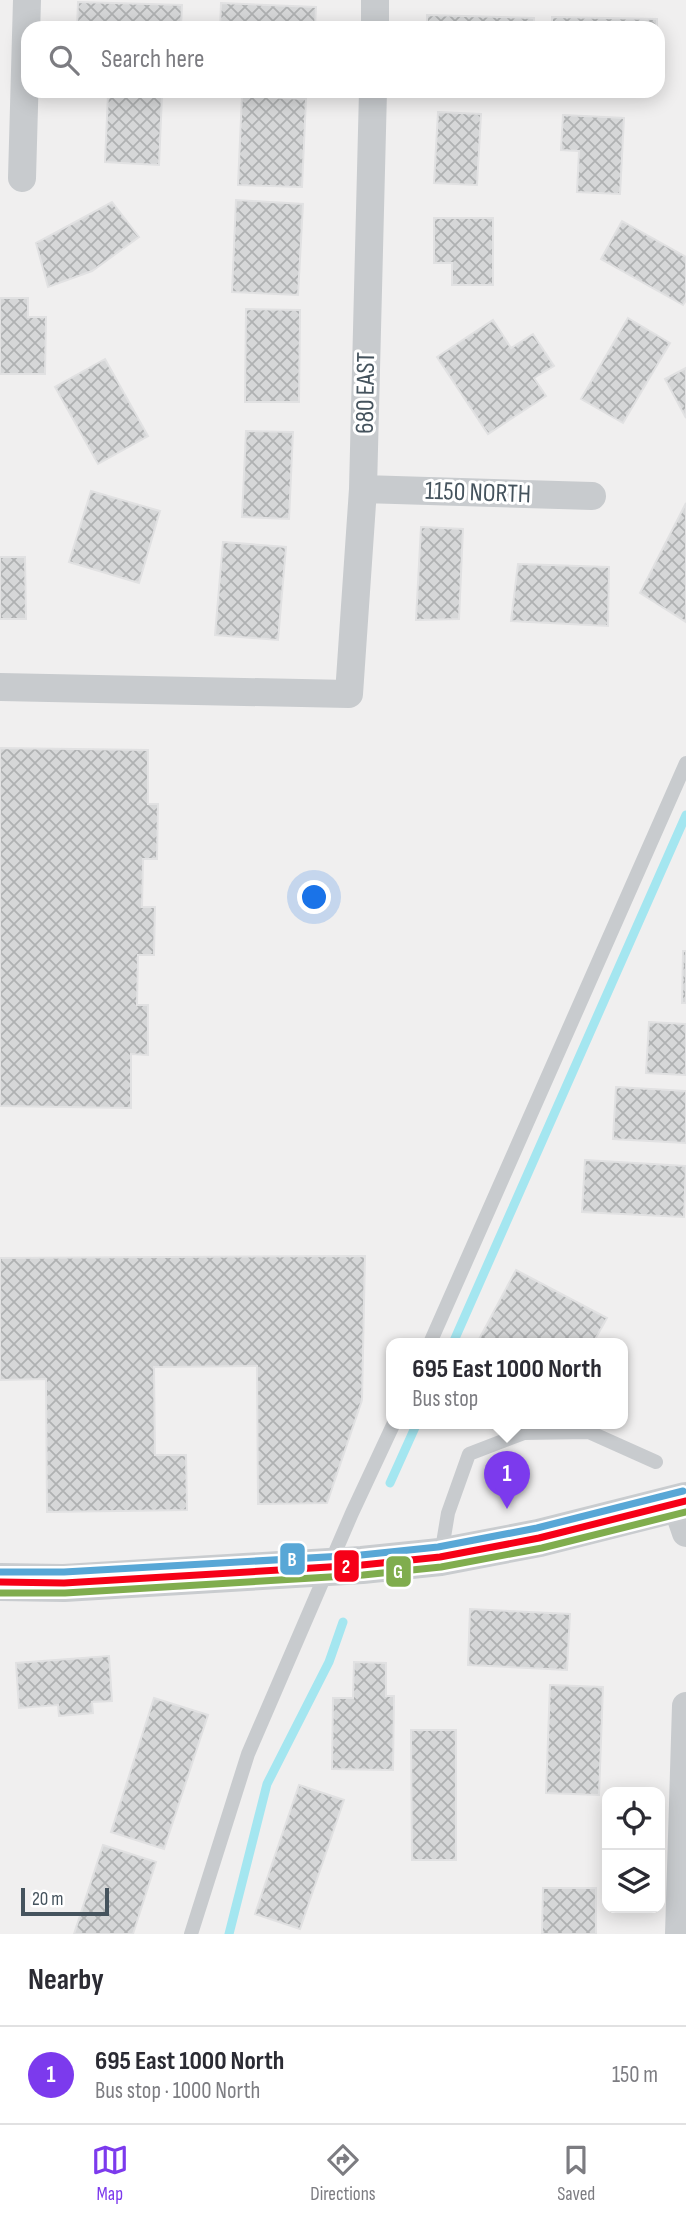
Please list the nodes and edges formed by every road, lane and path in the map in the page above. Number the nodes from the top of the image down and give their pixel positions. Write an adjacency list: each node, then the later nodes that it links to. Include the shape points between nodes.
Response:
1 (27, 0): 3 (street)
2 (375, 0): 4 (street)
3 (26, 21)
4 (375, 21)
5 (24, 98): 7 (street)
6 (373, 98): 8 (street, 680 EAST)
7 (22, 178)
8 (363, 489): 9 (street, 1150 NORTH); 10 (street, 680 EAST, via 349,694)
9 (592, 496)
10 (0, 687)
11 (686, 763): 12 (lane)
12 (432, 1338)
13 (391, 1429): 17 (lane)
14 (656, 1462): 16 (lane, via 589,1432 524,1433 470,1454 448,1513)
15 (683, 1513): 16 (street)
16 (440, 1557): 17 (street)
17 (330, 1567): 18 (street, via 64,1583); 20 (lane, via 248,1754)
18 (0, 1582)
19 (686, 1706): 21 (street)
20 (191, 1934)
21 (679, 1934)

